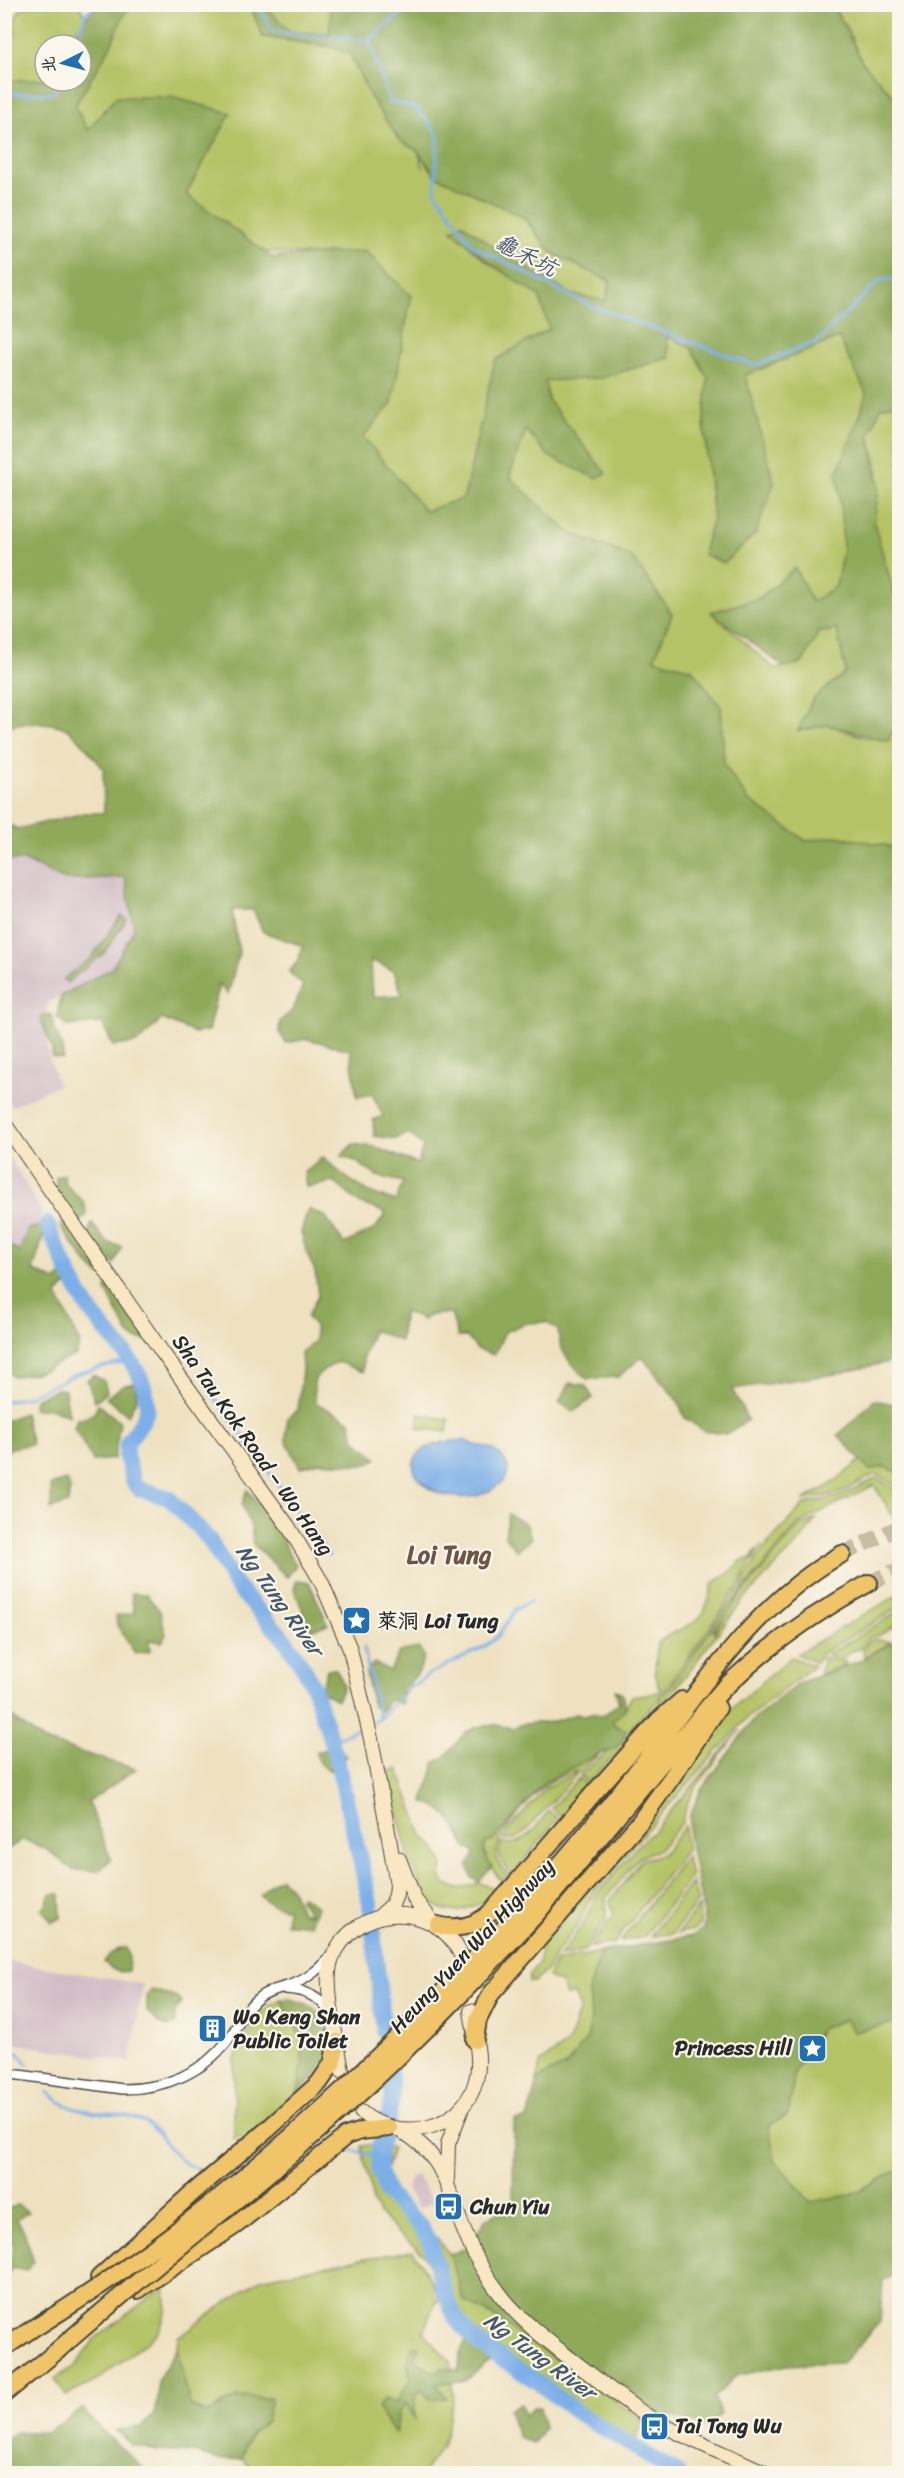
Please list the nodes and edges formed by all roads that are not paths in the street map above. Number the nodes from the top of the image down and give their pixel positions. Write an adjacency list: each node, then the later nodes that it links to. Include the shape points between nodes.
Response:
1 (4, 1123): 6 (main road, Sha Tau Kok Road – Wo Hang, via 309,1558 346,1638)
2 (842, 1554): 5 (highway, Heung Yuen Wai Highway, via 817,1567 780,1597)
3 (869, 1583): 4 (highway, Heung Yuen Wai Highway)
4 (748, 1666): 7 (highway, Heung Yuen Wai Highway, via 698,1717 626,1809); 15 (highway, via 643,1817 491,1994 478,2020)
5 (709, 1675): 7 (highway, Heung Yuen Wai Highway); 9 (highway, via 659,1720 492,1911 467,1926 454,1928)
6 (387, 1826): 8 (main road, Sha Tau Kok Road – Wo Hang, via 397,1885); 9 (main road, Sha Tau Kok Road – Wo Hang, via 411,1893)
7 (533, 1906): 22 (highway, Heung Yuen Wai Highway, bridge, via 295,2132 159,2244 95,2291); 24 (highway, Heung Yuen Wai Highway, bridge, via 433,2023 364,2090)
8 (394, 1910): 9 (main road); 10 (main road, via 360,1925)
9 (435, 1923): 11 (main road, Sha Tau Kok Road – Wo Hang)
10 (338, 1947): 12 (street, via 309,1977); 14 (main road, via 329,1975)
11 (461, 1954)
12 (279, 1988): 14 (street, via 314,1996); 18 (street, via 258,1998 211,2058 173,2081 123,2089)
13 (471, 2012): 15 (main road)
14 (335, 2022): 16 (main road)
15 (475, 2040): 19 (main road, via 477,2079)
16 (337, 2042): 17 (main road); 22 (highway, bridge, via 332,2064 324,2076 111,2268)
17 (342, 2071)
18 (4, 2073)
19 (463, 2107): 20 (main road, via 442,2122); 21 (main road, via 447,2144)
20 (401, 2131): 21 (main road, via 431,2153); 24 (highway, bridge, via 368,2121 236,2225 150,2281)
21 (448, 2185): 26 (main road, via 481,2267 530,2326 649,2417)
22 (38, 2326): 23 (highway, Heung Yuen Wai Highway)
23 (4, 2348)
24 (57, 2351): 25 (highway, Heung Yuen Wai Highway)
25 (4, 2394)
26 (768, 2474)

